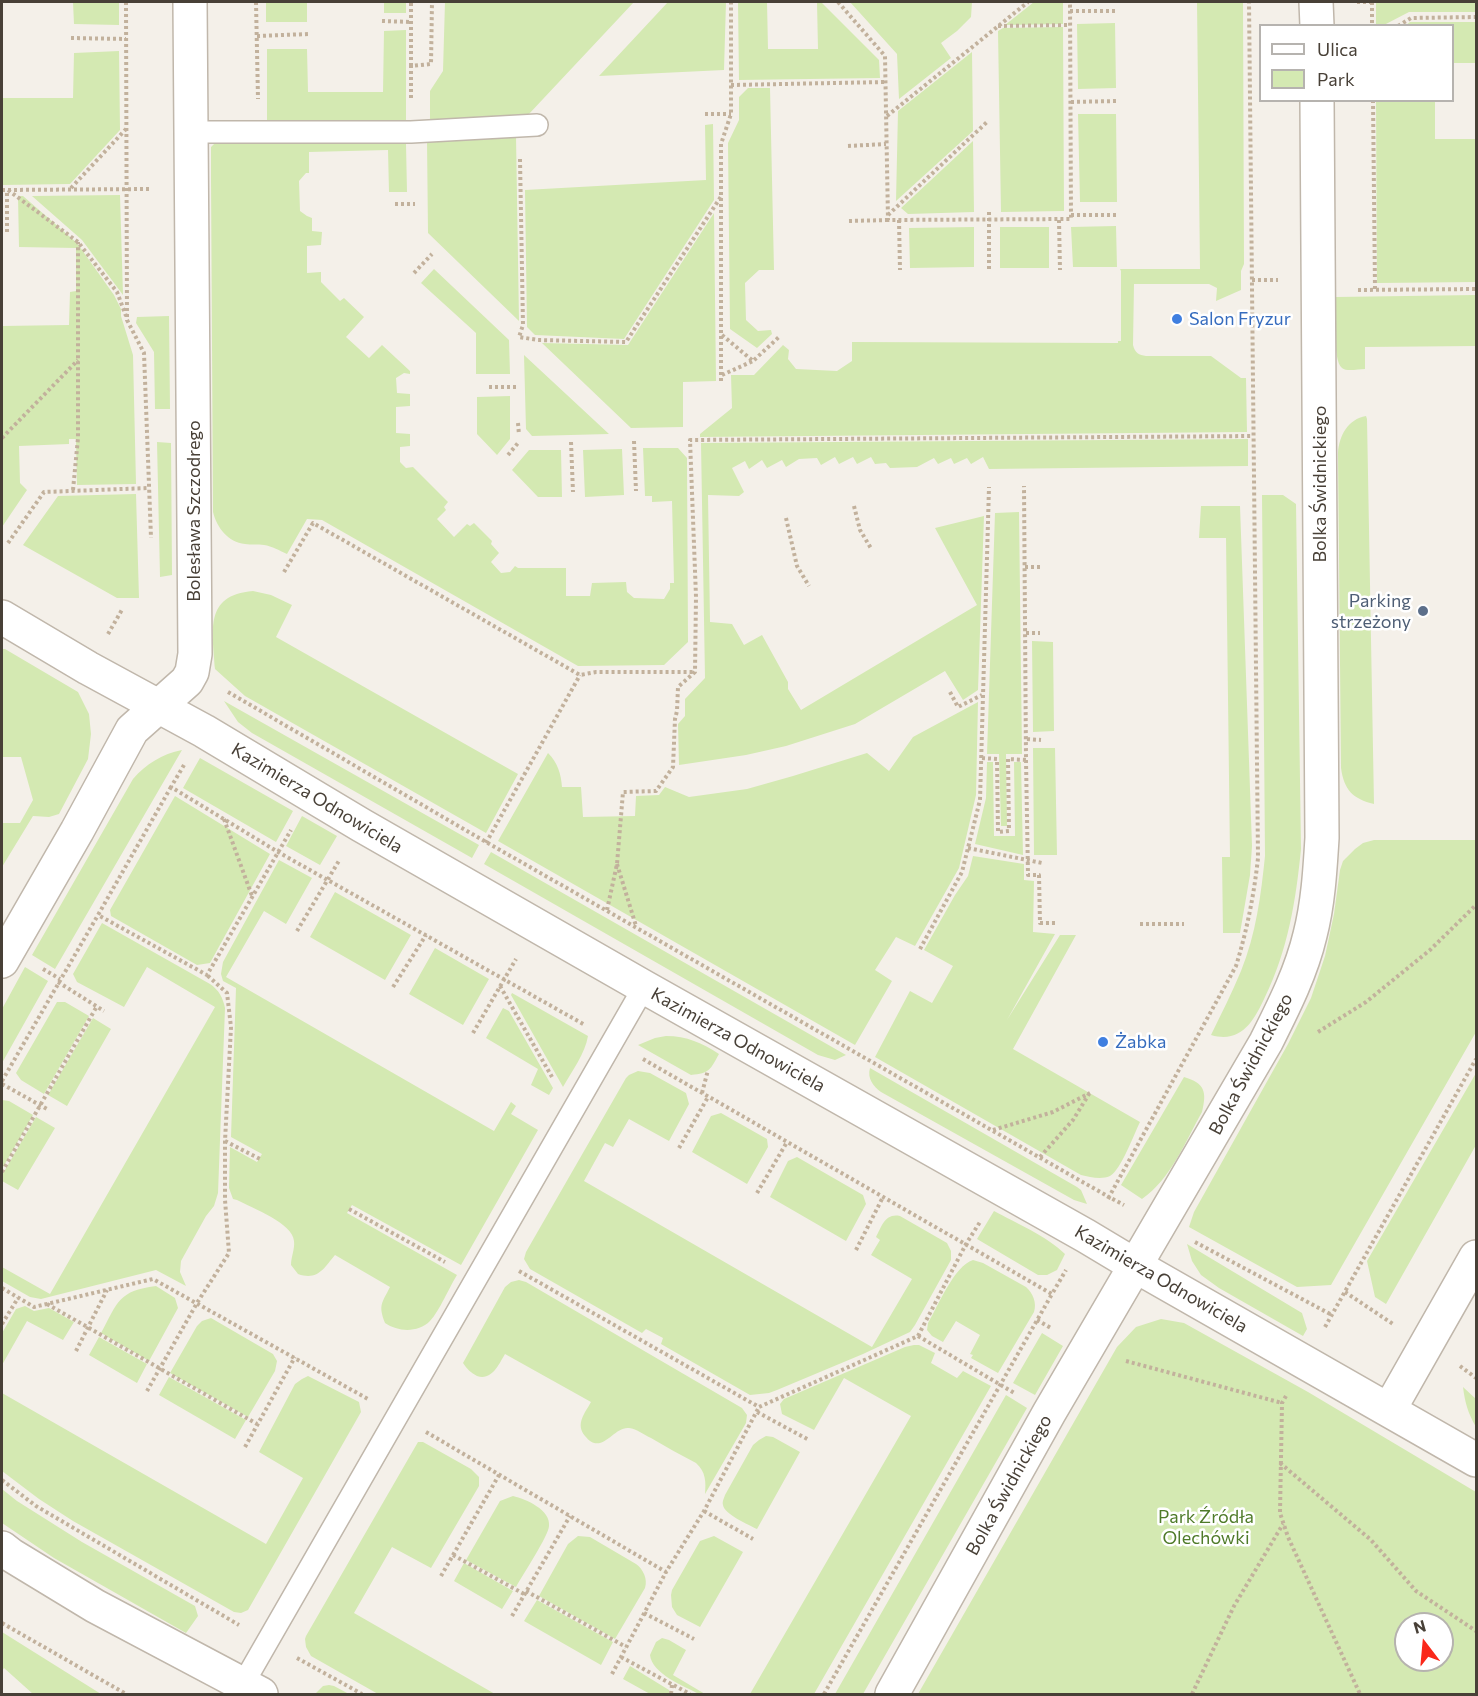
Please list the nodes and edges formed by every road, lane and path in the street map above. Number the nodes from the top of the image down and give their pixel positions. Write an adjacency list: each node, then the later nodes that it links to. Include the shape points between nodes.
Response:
1 (126, 2): 26 (path)
2 (190, 2): 40 (street, Bolesława Szczodrego)
3 (256, 2): 24 (path)
4 (411, 2): 17 (path)
5 (432, 2): 27 (path, via 431,64)
6 (731, 2): 29 (path)
7 (838, 2): 28 (path, via 885,56)
8 (1028, 2): 22 (path)
9 (1070, 2): 13 (path)
10 (1249, 2): 82 (path)
11 (1317, 2): 18 (street)
12 (1372, 2): 19 (path)
13 (1070, 11): 14 (path); 21 (path)
14 (1117, 11)
15 (1476, 17): 20 (path, via 1411,18)
16 (382, 21): 17 (path)
17 (411, 22): 27 (path)
18 (1317, 24)
19 (1372, 24)
20 (1401, 24)
21 (1070, 25): 22 (path); 31 (path)
22 (998, 26): 36 (path)
23 (309, 34): 24 (path)
24 (257, 36): 42 (path)
25 (71, 38): 26 (path)
26 (126, 39): 39 (path)
27 (411, 66): 41 (path)
28 (886, 82): 29 (path); 36 (path)
29 (731, 85): 35 (path)
30 (1118, 101): 31 (path)
31 (1071, 102): 54 (path)
32 (1317, 102): 70 (street, Bolka Świdnickiego)
33 (1373, 102): 68 (path)
34 (705, 114): 35 (path)
35 (731, 114): 50 (path, via 722,144)
36 (886, 116): 43 (path)
37 (987, 122): 56 (path)
38 (528, 126): 41 (lane); 50 (path, via 523,326 519,337 626,342)
39 (127, 127): 45 (path); 46 (path)
40 (191, 132): 42 (lane); 49 (street, Bolesława Szczodrego)
41 (411, 132): 42 (lane)
42 (259, 133)
43 (886, 144): 44 (path); 56 (path)
44 (848, 146)
45 (128, 188): 46 (path); 49 (path); 71 (path)
46 (70, 189): 48 (path)
47 (2, 190): 48 (path)
48 (7, 190): 61 (path); 62 (path)
49 (191, 190): 106 (street, Bolesława Szczodrego, via 195,654)
50 (722, 195): 72 (path)
51 (394, 204): 52 (path)
52 (415, 204)
53 (988, 212): 57 (path)
54 (1071, 215): 55 (path); 58 (path, via 1071,219)
55 (1119, 216)
56 (888, 218): 59 (path); 60 (path)
57 (988, 219): 58 (path); 59 (path); 64 (path)
58 (1059, 219): 66 (path)
59 (899, 220): 65 (path)
60 (849, 221)
61 (7, 232)
62 (78, 242): 71 (path, via 117,292); 74 (path)
63 (432, 254): 67 (path)
64 (989, 269)
65 (900, 270)
66 (1060, 270)
67 (414, 273)
68 (1375, 289): 69 (path); 70 (path)
69 (1476, 289)
70 (1318, 290): 147 (street, Bolka Świdnickiego, via 1320,872 1310,936 1284,1006)
71 (127, 320): 90 (path, via 144,353)
72 (722, 335): 75 (path); 76 (path)
73 (779, 337): 75 (path)
74 (78, 360): 83 (path); 91 (path)
75 (753, 361): 76 (path)
76 (722, 375): 77 (path)
77 (722, 381)
78 (489, 387): 79 (path)
79 (518, 387)
80 (518, 423): 81 (path)
81 (519, 435)
82 (1253, 436): 107 (path, via 690,440); 164 (path, via 1258,858 1251,912 1236,966)
83 (2, 438)
84 (634, 441): 92 (path)
85 (571, 442): 93 (path)
86 (518, 443): 87 (path)
87 (508, 455)
88 (1024, 486): 99 (path)
89 (989, 487): 110 (path)
90 (149, 488): 91 (path); 97 (path)
91 (73, 490): 96 (path, via 44,492)
92 (636, 491)
93 (573, 492)
94 (854, 506): 98 (path, via 860,530)
95 (786, 518): 102 (path, via 796,564)
96 (8, 543)
97 (151, 546)
98 (872, 550)
99 (1025, 567): 100 (path); 104 (path)
100 (1040, 567)
101 (284, 572): 108 (path, via 313,523)
102 (808, 586)
103 (2, 617): 111 (street, Kazimierza Odnowiciela)
104 (1026, 633): 105 (path); 112 (path)
105 (1040, 633)
106 (192, 672): 111 (street); 120 (path)
107 (695, 672): 108 (path); 124 (path, via 678,687 673,767 656,791 623,792)
108 (580, 675): 120 (path)
109 (950, 692): 110 (path, via 958,707)
110 (982, 695): 114 (path)
111 (159, 706): 117 (street, Kazimierza Odnowiciela); 138 (street, via 132,729)
112 (1027, 739): 113 (path); 115 (path)
113 (1041, 740)
114 (982, 758): 115 (path, via 997,759 998,832 1009,831 1008,759); 121 (path, via 980,800)
115 (1026, 760): 122 (path)
116 (171, 787): 129 (path)
117 (311, 796): 119 (street, Kazimierza Odnowiciela); 126 (path)
118 (224, 819): 126 (path)
119 (361, 825): 125 (street, Kazimierza Odnowiciela); 135 (path)
120 (486, 843): 125 (path); 128 (path)
121 (968, 849): 122 (path); 137 (path, via 962,872)
122 (1028, 861): 123 (path); 130 (path, via 1028,875 1039,875 1040,923)
123 (1042, 863)
124 (617, 864): 128 (path); 134 (path)
125 (464, 884): 133 (street, Kazimierza Odnowiciela)
126 (252, 897): 139 (path)
127 (1476, 905): 147 (path, via 1430,950 1366,1002 1282,1054)
128 (607, 910): 134 (path)
129 (98, 915): 139 (path); 140 (path)
130 (1056, 923)
131 (1140, 924): 132 (path)
132 (1184, 924)
133 (536, 925): 141 (path); 143 (street, Kazimierza Odnowiciela)
134 (636, 926): 154 (path)
135 (297, 931)
136 (426, 935): 142 (path)
137 (920, 949)
138 (2, 961)
139 (207, 975): 155 (path, via 226,993 231,1027)
140 (58, 982): 144 (path); 149 (path)
141 (500, 986): 146 (path); 153 (path)
142 (393, 987)
143 (644, 987): 153 (lane); 161 (street, Kazimierza Odnowiciela)
144 (97, 1006): 145 (path); 151 (path)
145 (104, 1011)
146 (473, 1033)
147 (1258, 1057): 166 (street, Bolka Świdnickiego)
148 (1476, 1059): 178 (path)
149 (2, 1083): 151 (path)
150 (708, 1097): 157 (path)
151 (40, 1105): 152 (path); 160 (path)
152 (47, 1109)
153 (572, 1112): 171 (lane)
154 (992, 1130): 158 (path); 158 (path, via 1053,1112 1090,1093 1073,1120)
155 (225, 1140): 159 (path); 187 (path, via 229,1253)
156 (787, 1142): 162 (path)
157 (679, 1148)
158 (1040, 1157): 164 (path)
159 (260, 1159)
160 (2, 1172)
161 (1000, 1188): 169 (street, Kazimierza Odnowiciela); 182 (path)
162 (757, 1193)
163 (883, 1197): 167 (path)
164 (1109, 1197): 166 (path)
165 (349, 1209): 171 (path)
166 (1161, 1225): 169 (street, Bolka Świdnickiego); 178 (path)
167 (856, 1250)
168 (1476, 1257): 191 (street)
169 (1136, 1266): 183 (street, Bolka Świdnickiego); 186 (street, Kazimierza Odnowiciela)
170 (511, 1267): 182 (path, via 759,1407)
171 (476, 1279): 215 (lane)
172 (2, 1288): 175 (path)
173 (107, 1289): 181 (path)
174 (1052, 1294): 179 (path)
175 (18, 1298): 177 (path); 180 (path)
176 (46, 1304): 181 (path)
177 (34, 1307)
178 (1332, 1315): 186 (path)
179 (1037, 1320): 183 (path); 188 (path)
180 (2, 1324)
181 (88, 1328): 184 (path); 187 (path)
182 (918, 1336): 188 (path)
183 (1088, 1347): 190 (path); 193 (street, Bolka Świdnickiego)
184 (76, 1351)
185 (295, 1357): 194 (path)
186 (1305, 1362): 190 (path); 191 (street, Kazimierza Odnowiciela)
187 (159, 1369): 189 (path); 194 (path)
188 (1000, 1385): 193 (path); 226 (path)
189 (147, 1391)
190 (1282, 1403): 198 (path)
191 (1389, 1410): 197 (street, Kazimierza Odnowiciela)
192 (757, 1412): 195 (path)
193 (1049, 1413): 227 (street, Bolka Świdnickiego)
194 (257, 1424): 196 (path)
195 (809, 1440)
196 (245, 1447)
197 (1476, 1460)
198 (1280, 1463): 203 (path); 213 (path, via 1371,1540 1416,1591)
199 (499, 1475): 206 (path)
200 (2, 1480): 215 (path, via 36,1506)
201 (704, 1511): 204 (path)
202 (570, 1516): 209 (path)
203 (1283, 1524): 228 (path, via 1234,1606); 229 (path)
204 (753, 1539)
205 (2, 1548): 220 (street, via 95,1606)
206 (453, 1555): 208 (path); 209 (path)
207 (666, 1572): 210 (path)
208 (441, 1576)
209 (525, 1593): 211 (path); 216 (path)
210 (644, 1613): 214 (path); 216 (path)
211 (512, 1616)
212 (2, 1623): 221 (path)
213 (1476, 1630)
214 (694, 1639)
215 (268, 1641): 220 (lane); 223 (path)
216 (626, 1647): 217 (path)
217 (621, 1656): 218 (path); 219 (path)
218 (612, 1674)
219 (672, 1685): 224 (path); 225 (path)
220 (252, 1689)
221 (117, 1692): 222 (path)
222 (126, 1695)
223 (362, 1695)
224 (671, 1695)
225 (690, 1695)
226 (824, 1695)
227 (892, 1695)
228 (1192, 1695)
229 (1360, 1695)

